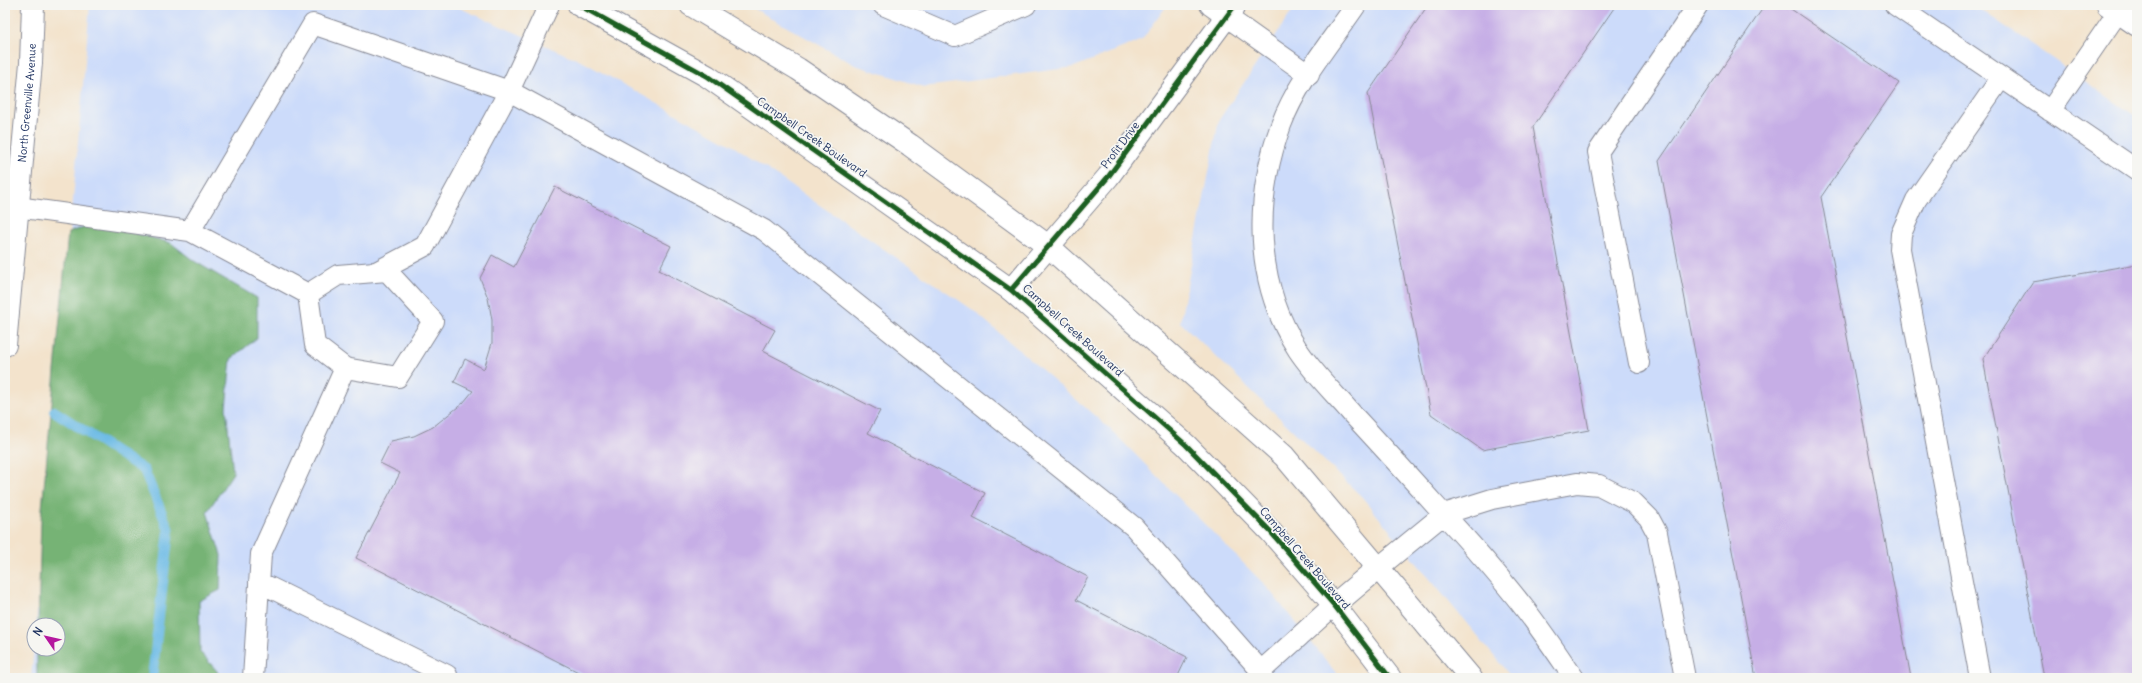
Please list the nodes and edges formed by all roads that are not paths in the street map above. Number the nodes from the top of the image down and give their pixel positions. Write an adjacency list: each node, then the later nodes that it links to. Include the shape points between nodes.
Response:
1 (33, 5): 18 (street, North Greenville Avenue, via 31,63)
2 (549, 5): 15 (lane)
3 (579, 5): 22 (street, Campbell Creek Boulevard, via 707,76)
4 (690, 5): 20 (street, via 811,78 910,145)
5 (883, 5): 6 (lane, via 954,36)
6 (1026, 5)
7 (1356, 5): 13 (lane)
8 (1698, 5): 25 (lane, via 1598,152)
9 (1895, 5): 14 (lane)
10 (2117, 7): 12 (street); 16 (lane)
11 (1224, 9): 13 (lane); 20 (street, Profit Drive, via 1108,177)
12 (2137, 25)
13 (1309, 75): 27 (lane, via 1297,92 1282,124 1268,169 1262,252 1269,284 1281,317 1298,350 1319,377)
14 (2001, 78): 16 (lane); 38 (lane, via 1916,200 1901,234 1900,249)
15 (509, 91): 19 (lane, via 313,24); 21 (lane, via 425,246); 31 (lane, via 764,230 1134,527)
16 (2050, 111): 17 (lane)
17 (2137, 170)
18 (17, 207): 19 (lane); 24 (street, North Greenville Avenue)
19 (190, 231): 23 (lane)
20 (1048, 246): 22 (street, Profit Drive); 28 (street, via 1284,456)
21 (376, 272): 23 (lane, via 338,275); 26 (lane, via 387,271 433,321 398,377)
22 (1011, 290): 30 (street, Campbell Creek Boulevard, via 1186,445 1270,531)
23 (308, 294): 26 (lane, via 315,345)
24 (5, 345)
25 (1639, 363)
26 (345, 368): 29 (lane, via 261,554)
27 (1444, 514): 28 (lane); 36 (lane, via 1524,608); 37 (lane, via 1492,499 1577,483 1600,485 1634,503 1649,518 1657,533)
28 (1378, 568): 30 (street); 35 (street)
29 (259, 582): 32 (lane); 33 (lane, via 447,674)
30 (1334, 605): 31 (lane); 34 (street, Campbell Creek Boulevard)
31 (1260, 675)
32 (253, 678)
33 (446, 678)
34 (1390, 678)
35 (1471, 678)
36 (1574, 678)
37 (1685, 678)
38 (1980, 678)

